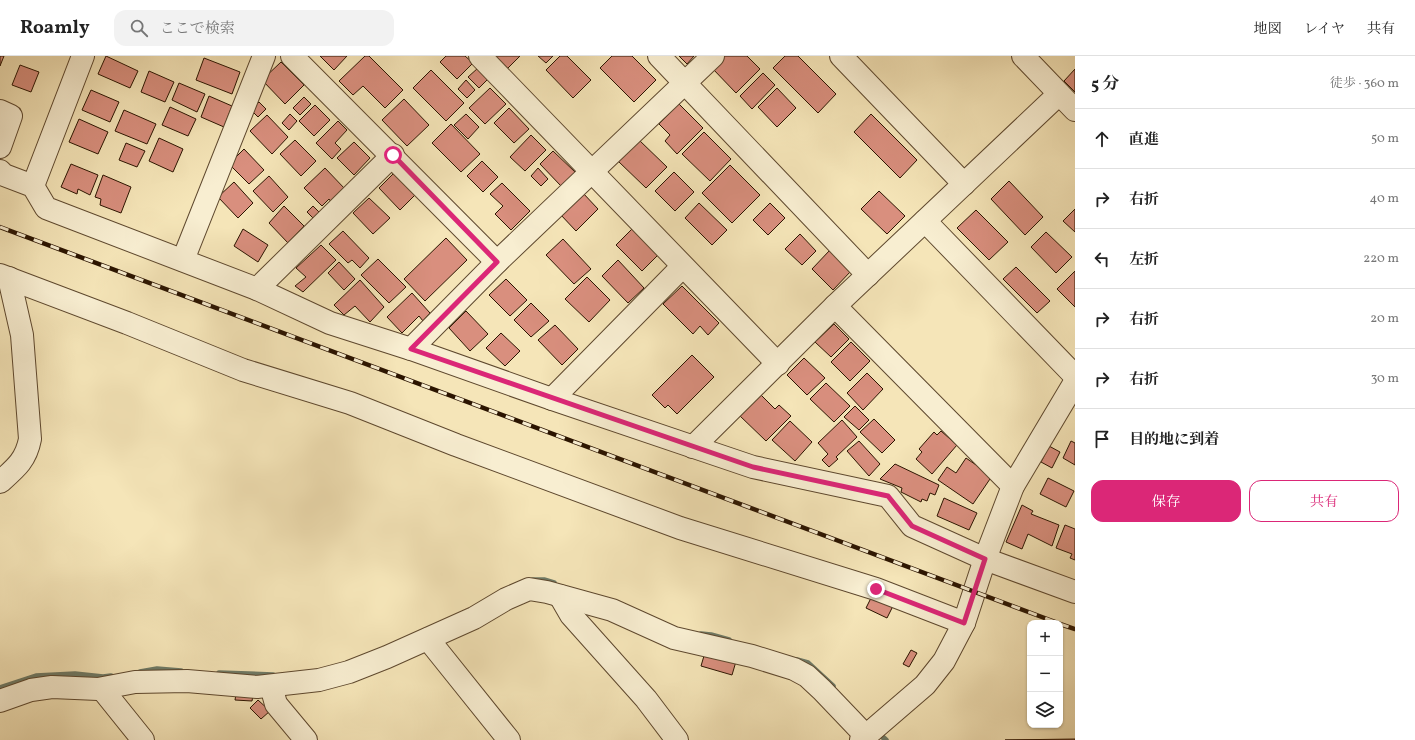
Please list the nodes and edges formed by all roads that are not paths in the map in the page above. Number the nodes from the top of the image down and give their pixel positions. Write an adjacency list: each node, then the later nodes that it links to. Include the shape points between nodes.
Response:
1 (83, 56): 18 (street)
2 (264, 56): 20 (street)
3 (292, 56): 14 (street)
4 (480, 56): 16 (street)
5 (659, 56): 9 (street)
6 (713, 56): 9 (street)
7 (841, 56): 17 (street)
8 (1022, 56): 10 (street)
9 (685, 82): 16 (street); 23 (street)
10 (1059, 94): 11 (street); 17 (street)
11 (1075, 110)
12 (0, 111): 13 (street, via 11,116)
13 (0, 147)
14 (393, 155): 21 (street); 25 (street)
15 (0, 171): 18 (street)
16 (591, 173): 21 (street); 22 (street)
17 (964, 184): 19 (street)
18 (33, 186): 20 (street, via 46,208)
19 (925, 221): 23 (street); 29 (street)
20 (183, 260): 25 (street)
21 (497, 262): 27 (street)
22 (682, 267): 28 (street); 31 (street)
23 (868, 275): 26 (street)
24 (4, 276): 33 (street, via 22,335 30,438 27,452 18,466); 38 (street, via 243,370 350,403 680,528 876,589)
25 (257, 289): 27 (street, via 330,323)
26 (835, 306): 28 (street); 34 (street)
27 (411, 349): 31 (street)
28 (778, 364): 32 (street)
29 (1075, 376)
30 (1075, 382): 34 (street)
31 (552, 399): 32 (street)
32 (693, 447): 35 (street, via 753,467 888,496 912,526)
33 (0, 482)
34 (1013, 486): 35 (street)
35 (985, 559): 36 (street); 38 (street)
36 (1075, 592)
37 (560, 596): 39 (street, via 529,589); 43 (street, via 612,610 674,638 752,656 794,669 807,676 822,690); 47 (street, via 571,615 646,699)
38 (964, 623): 43 (street, via 944,661 925,685)
39 (428, 639): 40 (street, via 349,672 320,680); 46 (street)
40 (271, 686): 41 (street, via 187,681 135,682); 45 (street, via 276,704)
41 (102, 689): 42 (street, via 52,687 31,690); 44 (street)
42 (0, 701)
43 (863, 738)
44 (143, 740)
45 (306, 740)
46 (509, 740)
47 (677, 740)

